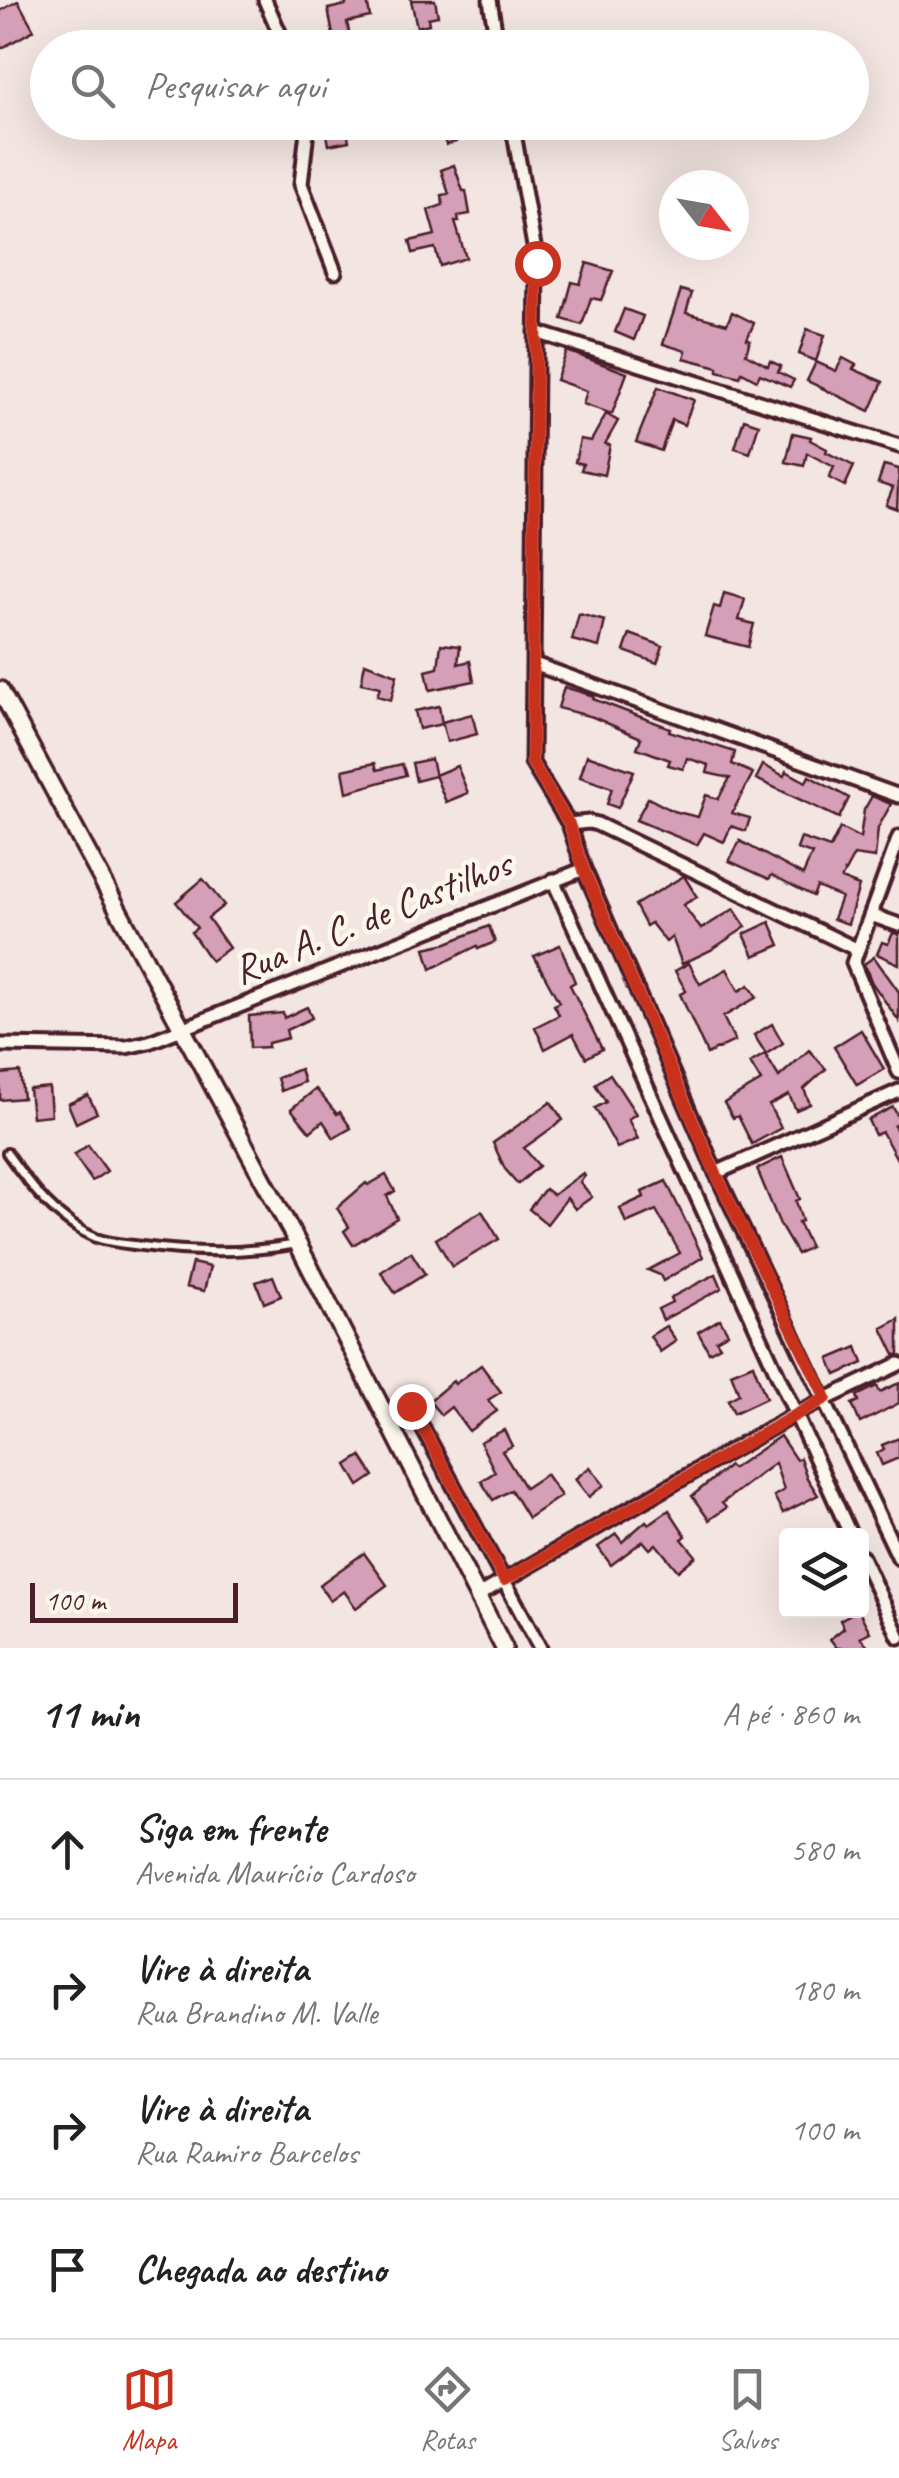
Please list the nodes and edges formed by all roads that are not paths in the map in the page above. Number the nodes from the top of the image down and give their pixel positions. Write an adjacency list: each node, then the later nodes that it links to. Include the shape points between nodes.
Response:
1 (265, 0): 3 (street)
2 (490, 0): 4 (street)
3 (278, 30)
4 (495, 30)
5 (306, 140): 7 (street, via 301,184)
6 (515, 140): 8 (street, via 537,263)
7 (334, 272)
8 (536, 332): 9 (street); 10 (street)
9 (899, 446)
10 (534, 664): 12 (street); 13 (street, via 532,763)
11 (0, 690): 20 (main road)
12 (899, 796)
13 (569, 824): 15 (street); 19 (street, via 597,824)
14 (899, 837): 17 (street)
15 (584, 870): 16 (street, Rua A. C. de Castilhos); 25 (street)
16 (554, 880): 20 (street, Rua A. C. de Castilhos); 30 (street)
17 (871, 915): 18 (street); 19 (street)
18 (899, 925)
19 (856, 949): 22 (street, via 854,972)
20 (183, 1027): 21 (street, Rua A. C. de Castilhos, via 126,1047); 26 (main road)
21 (0, 1044)
22 (899, 1072)
23 (899, 1091): 25 (street)
24 (6, 1153): 26 (lane, via 62,1217 100,1239 207,1254)
25 (716, 1174): 28 (street)
26 (298, 1244): 35 (main road)
27 (899, 1364): 28 (street)
28 (826, 1398): 30 (street); 32 (street)
29 (411, 1406): 34 (street)
30 (795, 1414): 31 (street); 34 (street)
31 (848, 1528)
32 (899, 1558)
33 (869, 1572): 36 (street)
34 (504, 1580): 35 (street); 38 (street)
35 (477, 1596): 37 (main road)
36 (899, 1638)
37 (504, 1648)
38 (540, 1648)

